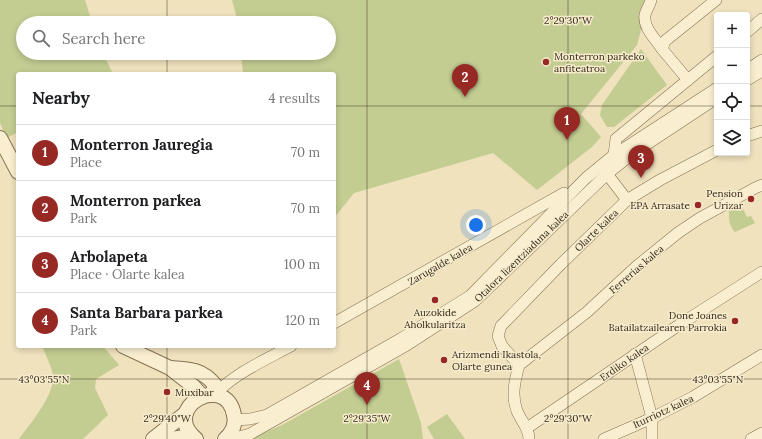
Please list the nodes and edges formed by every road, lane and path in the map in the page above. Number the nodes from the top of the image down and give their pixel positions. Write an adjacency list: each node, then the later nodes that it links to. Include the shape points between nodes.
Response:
1 (651, 0): 5 (street, via 645,16 646,23)
2 (716, 0): 5 (street, via 665,41)
3 (762, 19): 4 (street)
4 (750, 29)
5 (662, 49): 11 (street)
6 (714, 58): 11 (street)
7 (762, 60): 8 (street)
8 (750, 68)
9 (762, 71): 10 (street)
10 (750, 78)
11 (688, 80): 18 (street, via 616,139)
12 (714, 90): 18 (street, Otalora lizentziaduna kalea)
13 (714, 100): 20 (street, Otalora lizentziaduna kalea, via 632,154)
14 (762, 131): 15 (street)
15 (750, 135)
16 (0, 138): 19 (street)
17 (714, 152): 23 (street, Olarte kalea)
18 (614, 155): 21 (street, Otalora lizentziaduna kalea)
19 (16, 168)
20 (607, 174): 23 (street); 37 (street, Otalora lizentziaduna kalea, via 475,301 407,345 250,434 239,438)
21 (586, 178): 25 (street, Zarugalde kalea, via 556,199); 34 (street, Otalora lizentziaduna kalea, via 470,296 267,415)
22 (762, 185): 30 (street, Ferrerias kalea, via 679,232 576,321)
23 (628, 200): 30 (street, Olarte kalea, via 513,312 502,326 498,336 502,346)
24 (762, 272): 28 (street, Erdiko kalea)
25 (336, 322)
26 (127, 348): 31 (street, via 170,368 191,369 208,377 215,385)
27 (287, 348): 31 (street, via 245,370)
28 (635, 354): 33 (street); 35 (street, Erdiko kalea)
29 (762, 355): 33 (street, Iturriotz kalea, via 700,394)
30 (518, 365): 35 (street, via 514,400)
31 (210, 395): 32 (street, via 192,403); 34 (street, via 220,396 229,404)
32 (186, 413): 36 (street, via 186,425); 38 (street)
33 (652, 418): 40 (street, Iturriotz kalea); 41 (street)
34 (235, 420): 37 (street)
35 (528, 434)
36 (194, 437): 39 (street)
37 (226, 438)
38 (153, 439)
39 (171, 439)
40 (604, 439)
41 (652, 439)

